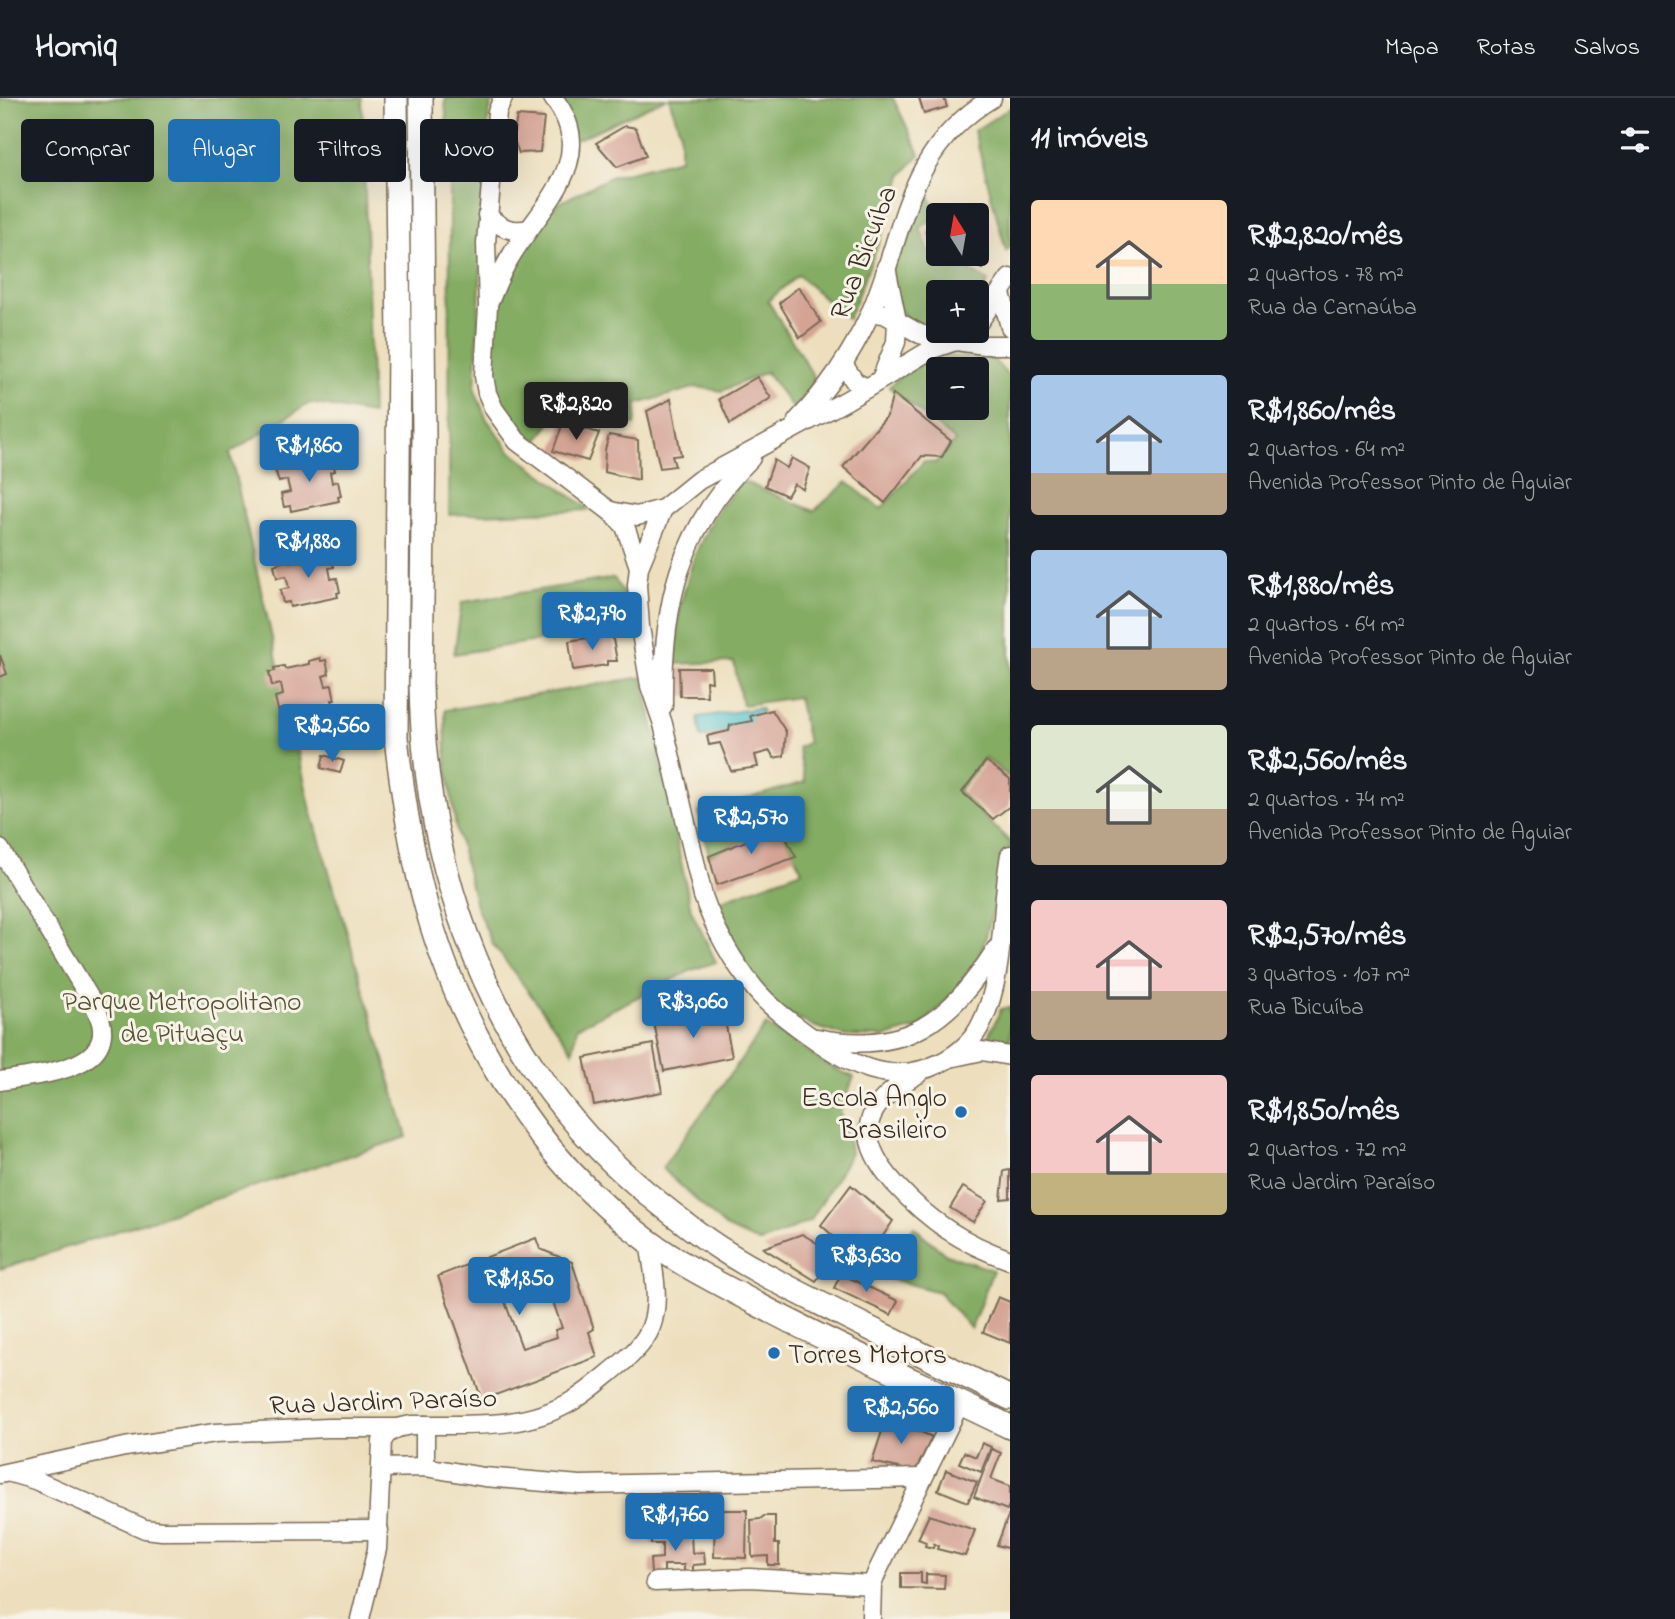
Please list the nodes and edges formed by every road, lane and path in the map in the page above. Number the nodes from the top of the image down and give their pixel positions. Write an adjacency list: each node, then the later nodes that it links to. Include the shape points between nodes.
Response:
1 (396, 98): 43 (main road, via 395,683 402,786 419,880 457,991 508,1091 560,1160)
2 (421, 98): 45 (main road, via 422,738 449,885 486,982 562,1106 599,1149 659,1202 746,1264)
3 (503, 98): 6 (street, via 497,112)
4 (553, 98): 7 (street, via 568,125 569,152 559,188)
5 (992, 98): 8 (street, Rua Bicuíba, via 961,121 921,170)
6 (488, 215): 7 (street, via 506,229); 10 (street)
7 (529, 229): 10 (street, via 505,266)
8 (886, 267): 12 (street, Rua Bicuíba); 13 (street)
9 (1005, 286): 11 (street); 14 (street)
10 (488, 306): 26 (street, via 484,376 494,409 517,441)
11 (989, 308)
12 (870, 313): 13 (street); 19 (street, Rua Bicuíba)
13 (897, 321): 15 (street); 20 (street, via 896,341)
14 (1010, 327)
15 (926, 336)
16 (950, 343): 20 (street, Rua Bicuíba)
17 (963, 343): 18 (street)
18 (1010, 345)
19 (843, 364): 20 (street, via 855,382); 21 (street, Rua Bicuíba)
20 (874, 384): 21 (street, Rua Bicuíba)
21 (787, 431): 22 (street, Rua Bicuíba)
22 (763, 446): 23 (street, Rua Bicuíba); 24 (street, Rua Bicuíba)
23 (680, 493): 24 (street, via 696,496); 25 (street, Rua Bicuíba)
24 (707, 508): 29 (street, Rua Bicuíba, via 689,541)
25 (663, 509): 26 (street, via 638,516); 27 (street, Rua Bicuíba)
26 (610, 511): 27 (street, via 629,533)
27 (639, 567): 28 (street, Rua Bicuíba)
28 (638, 607): 29 (street, via 654,615); 30 (street, Rua Bicuíba, via 650,686)
29 (670, 611): 30 (street, Rua Bicuíba, via 664,651)
30 (663, 724): 36 (street, Rua Bicuíba, via 692,858 712,920 756,990)
31 (0, 849): 42 (street, via 94,1005 103,1031 96,1052 69,1068)
32 (1010, 855): 33 (street, Rua Bicuíba)
33 (1000, 943): 34 (street, Rua Bicuíba); 35 (street, Rua Bicuíba)
34 (957, 1002): 35 (street, via 974,1002); 37 (street, Rua Bicuíba, via 926,1026)
35 (984, 1016): 39 (street, Rua Bicuíba, via 974,1035)
36 (810, 1036): 37 (street, Rua Bicuíba); 40 (street, Rua Bicuíba, via 835,1054)
37 (875, 1043): 40 (street, via 869,1056)
38 (1010, 1056): 39 (street, via 982,1051)
39 (951, 1058): 41 (street, Rua Bicuíba)
40 (875, 1071): 41 (street, Rua Bicuíba)
41 (924, 1071): 44 (street, via 891,1090 872,1115 869,1131 874,1158 943,1229)
42 (0, 1081)
43 (649, 1242): 46 (main road, via 787,1320); 47 (street, Rua Jardim Paraíso, via 655,1279 654,1318 643,1343 619,1366 572,1401 532,1417 495,1424)
44 (1010, 1260)
45 (1010, 1398)
46 (960, 1403): 48 (main road); 53 (street)
47 (425, 1424): 49 (street, Rua Jardim Paraíso); 50 (street)
48 (1010, 1427)
49 (397, 1428): 51 (street, via 382,1441); 52 (street, Rua Jardim Paraíso, via 215,1433)
50 (425, 1467): 51 (street); 53 (street, via 580,1485)
51 (381, 1468): 54 (street)
52 (4, 1473): 54 (street, via 35,1480 145,1529)
53 (923, 1478): 56 (street)
54 (379, 1530): 57 (street)
55 (655, 1582): 56 (street, via 749,1578)
56 (872, 1585): 58 (street)
57 (360, 1619)
58 (871, 1619)

